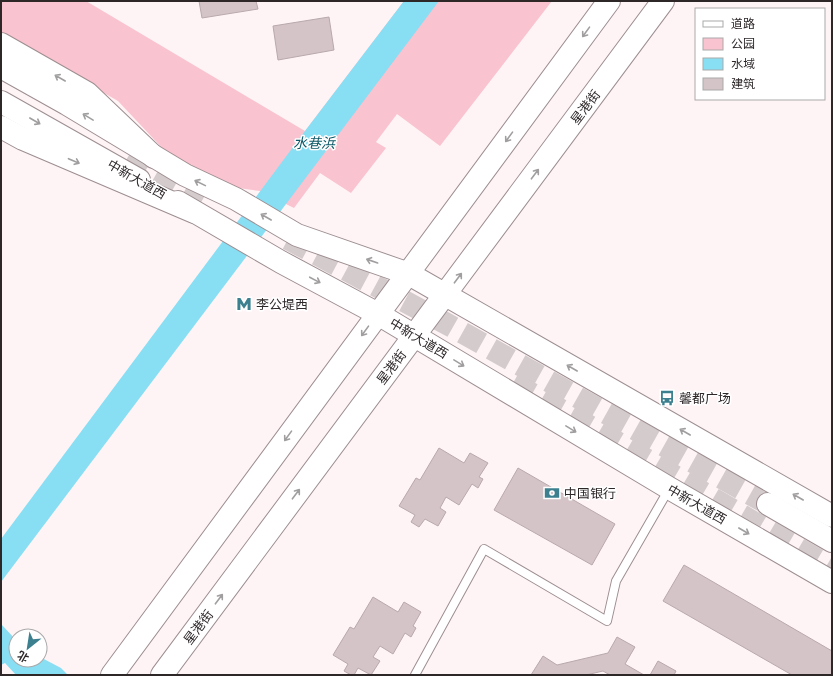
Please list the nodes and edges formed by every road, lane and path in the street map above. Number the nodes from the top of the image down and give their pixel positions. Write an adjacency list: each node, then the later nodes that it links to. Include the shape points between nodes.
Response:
1 (609, 1): 9 (main road, one-way to 9)
2 (663, 1): 10 (main road, 星港街, one-way to 2)
3 (1, 44): 7 (main road, one-way to 3, via 87,93)
4 (1, 67): 7 (main road, 中新大道西, one-way to 4)
5 (1, 102): 8 (main road, 中新大道西, one-way to 8)
6 (1, 126): 8 (main road, one-way to 8, via 23,139)
7 (154, 157): 9 (main road, 中新大道西, one-way to 7, via 297,235)
8 (194, 212): 11 (main road, 中新大道西, one-way to 11)
9 (409, 274): 10 (main road, 中新大道西); 11 (main road)
10 (445, 295): 12 (main road, 星港街); 15 (main road, 中新大道西, one-way to 10)
11 (378, 314): 12 (main road, 中新大道西); 18 (main road, one-way to 18)
12 (414, 336): 13 (main road, 中新大道西, one-way to 13); 19 (main road, 星港街, one-way to 12)
13 (669, 488): 17 (main road, 中新大道西, one-way to 17); 20 (lane, via 616,581 607,621 484,549)
14 (768, 504): 16 (main road)
15 (832, 516)
16 (832, 540)
17 (832, 582)
18 (112, 675)
19 (162, 675)
20 (415, 675)

